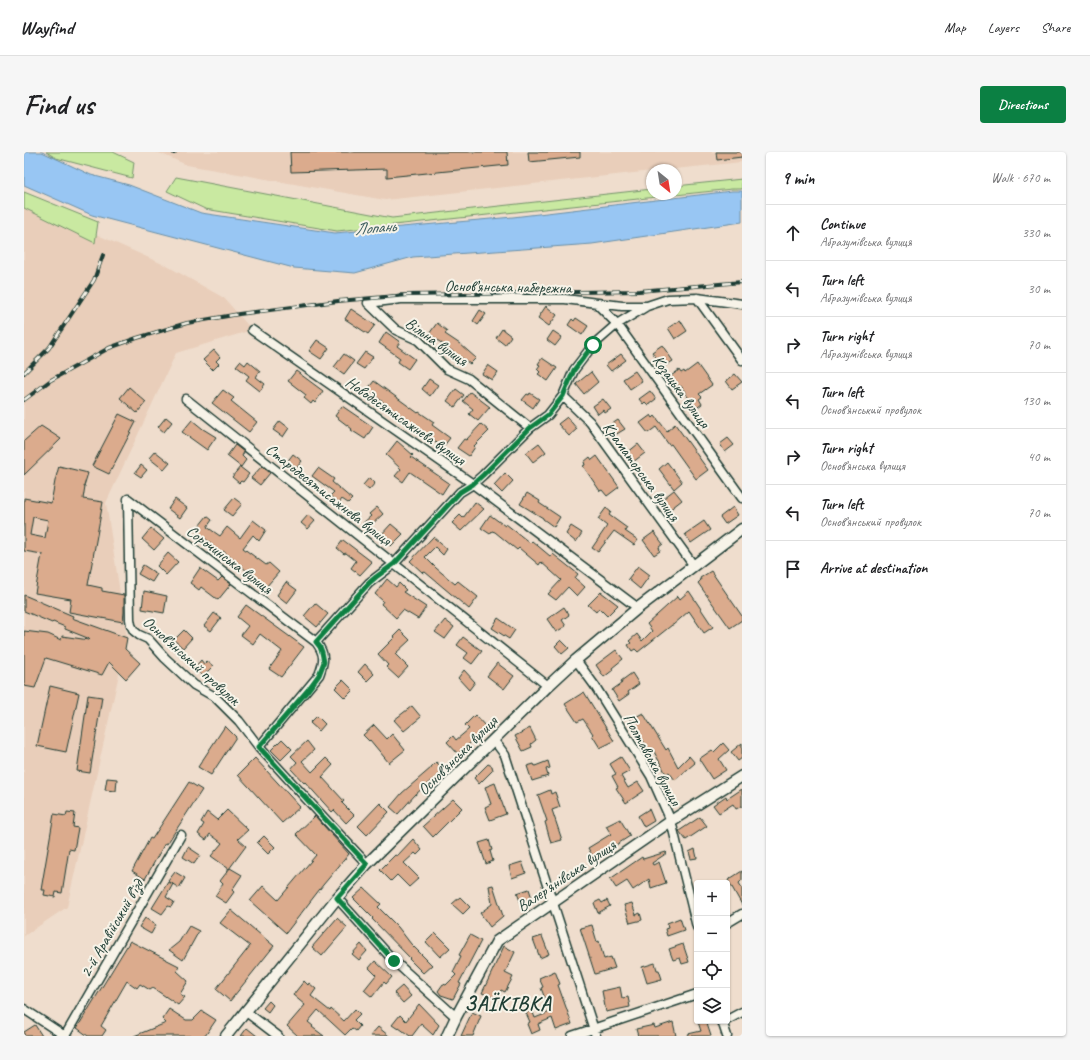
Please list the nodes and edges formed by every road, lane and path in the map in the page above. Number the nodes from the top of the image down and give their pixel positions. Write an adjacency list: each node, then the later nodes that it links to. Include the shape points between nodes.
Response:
1 (697, 298): 4 (street); 5 (street, via 668,299); 8 (street)
2 (368, 303): 3 (street, Основ’янська набережна, via 401,299 565,299); 11 (street, Вільна вулиця, via 396,330 418,340 447,369 469,379)
3 (596, 303): 5 (street, Основ’янська набережна); 6 (street, Козацька вулиця)
4 (742, 304)
5 (647, 306): 6 (street)
6 (617, 324): 9 (street, via 593,345 574,370); 13 (street, Козацька вулиця)
7 (252, 330): 12 (street, Новодесятисажнева вулиця)
8 (742, 360)
9 (563, 396): 11 (street, via 548,415); 17 (street, Краматорська вулиця, via 590,422)
10 (186, 399): 16 (street, Стародесятисажнева вулиця)
11 (530, 428): 12 (street)
12 (473, 484): 16 (street, via 456,496); 18 (street, Новодесятисажнева вулиця)
13 (742, 498)
14 (128, 499): 19 (street, Сорочинська вулиця); 23 (street, Основ’янський провулок, via 131,625 134,631 148,639 194,685 215,697 239,721)
15 (742, 530): 17 (street, Основ’янська вулиця)
16 (394, 564): 19 (street, via 369,583); 21 (street, Стародесятисажнева вулиця)
17 (694, 566): 18 (street, Основ’янська вулиця)
18 (638, 608): 20 (street, Основ’янська вулиця)
19 (316, 642): 23 (street, via 324,662 319,675)
20 (576, 660): 21 (street, Основ’янська вулиця); 25 (street, Полтавська вулиця, via 595,686 650,776)
21 (548, 686): 22 (street, Основ’янська вулиця)
22 (493, 740): 27 (street, Основ’янська вулиця); 29 (street, via 505,755)
23 (259, 747): 27 (street, Основ’янський провулок)
24 (742, 776): 25 (street, Валер’янівська вулиця)
25 (671, 821): 29 (street, Валер’янівська вулиця); 31 (street, Полтавська вулиця)
26 (181, 835): 41 (street, 2-й Аравійський в’їзд)
27 (367, 864): 28 (street, Основ’янська вулиця)
28 (337, 898): 35 (street, Основ’янська вулиця); 37 (street, via 394,961)
29 (553, 903): 37 (street, Валер’янівська вулиця, via 497,941); 40 (street)
30 (742, 914): 32 (street)
31 (694, 916)
32 (730, 921)
33 (694, 995): 40 (street)
34 (24, 1009): 41 (street)
35 (245, 1011): 42 (street, Основ’янська вулиця); 43 (street)
36 (742, 1012): 38 (street)
37 (456, 1018): 44 (street, Валер’янівська вулиця)
38 (730, 1018)
39 (725, 1024): 46 (street)
40 (595, 1032): 45 (street)
41 (65, 1036)
42 (226, 1036)
43 (278, 1036)
44 (447, 1036)
45 (572, 1036)
46 (727, 1036)

